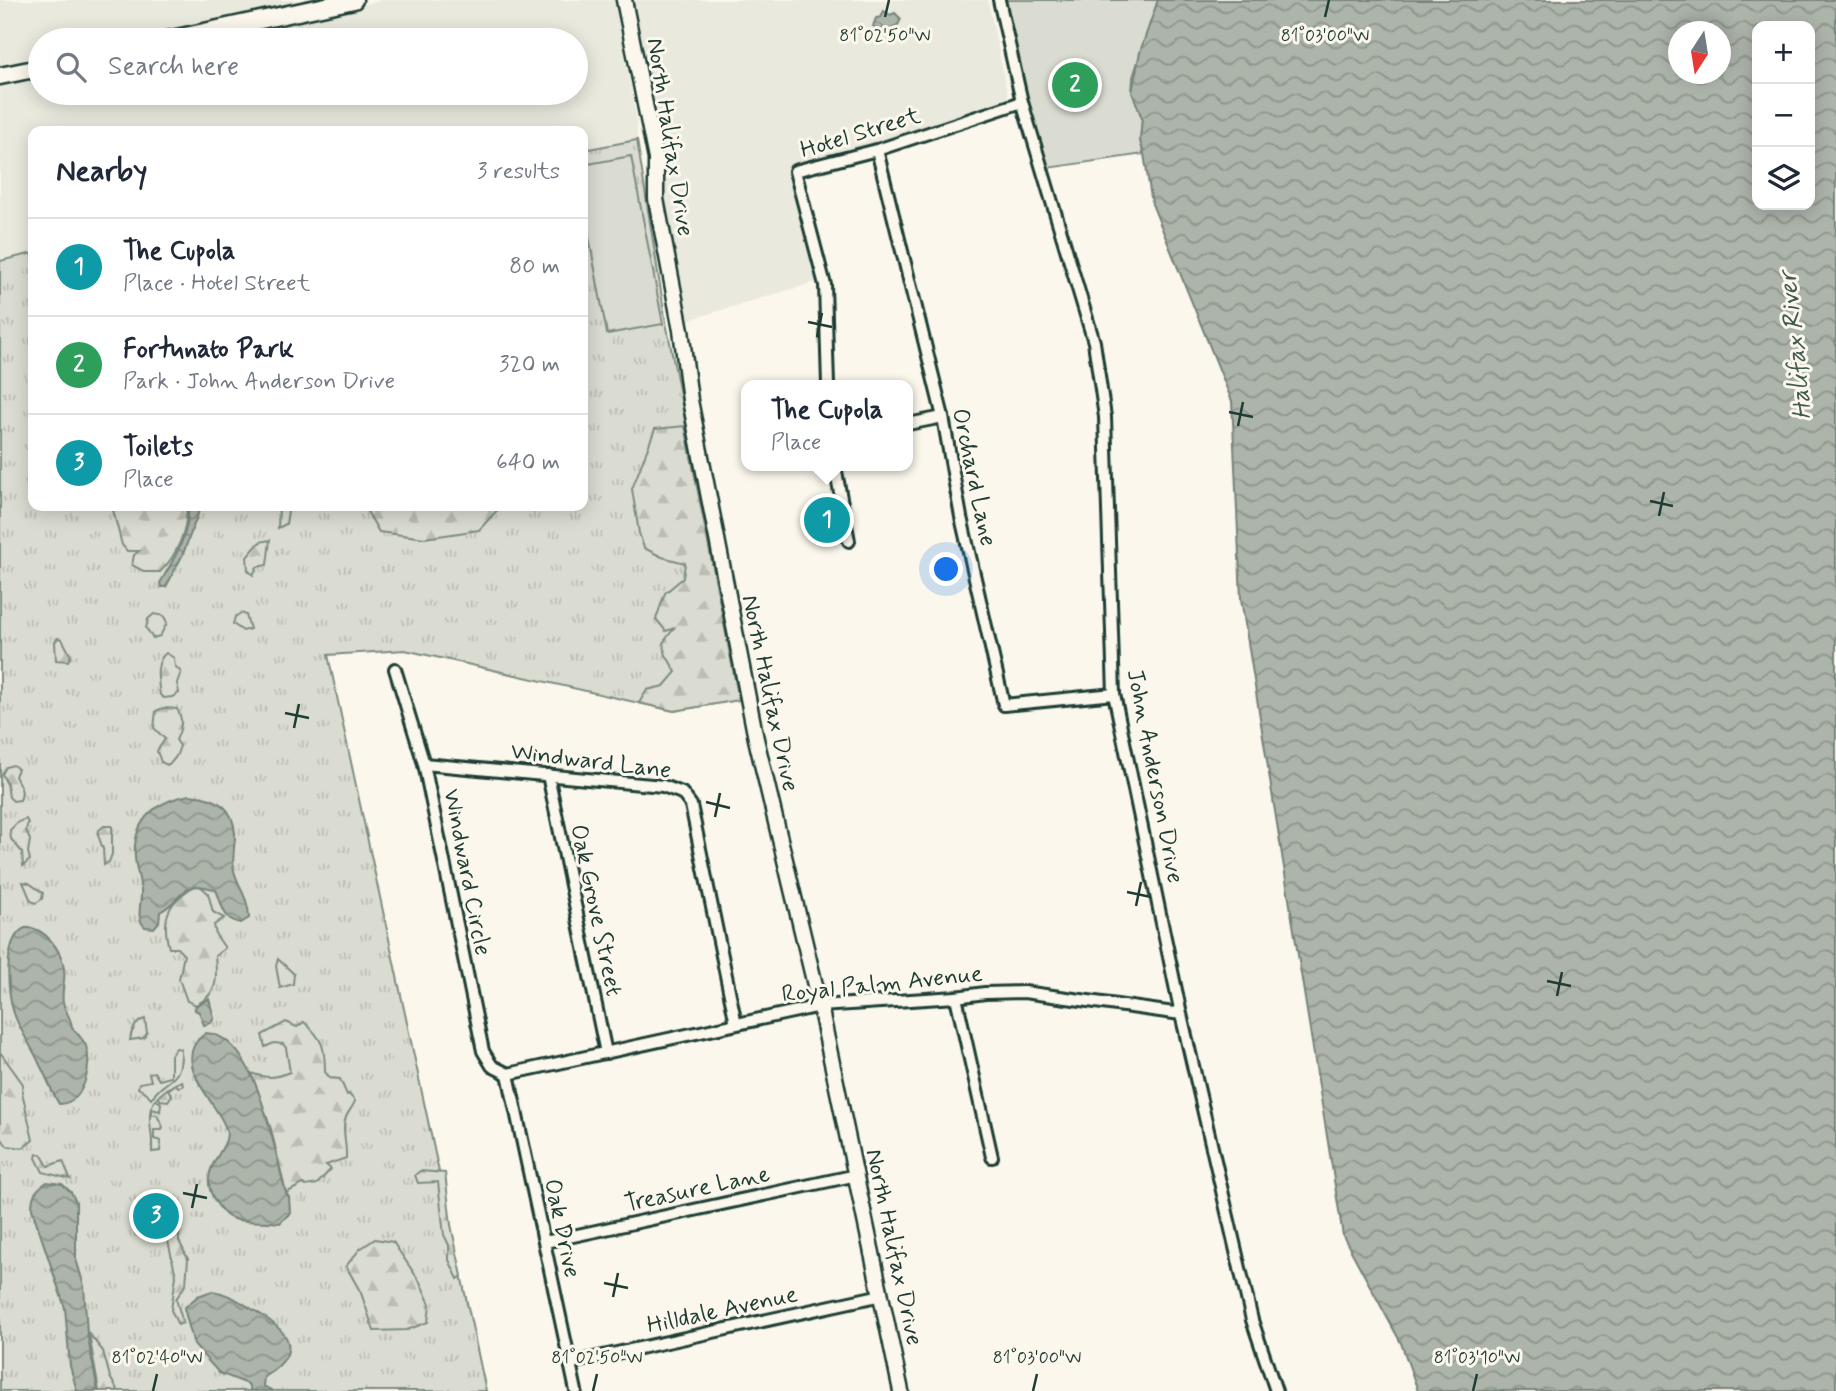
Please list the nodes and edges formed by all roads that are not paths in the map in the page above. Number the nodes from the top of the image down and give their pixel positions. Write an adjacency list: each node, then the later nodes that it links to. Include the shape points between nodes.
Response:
1 (354, 0): 4 (main road)
2 (624, 0): 20 (street, North Halifax Drive, via 656,159 656,199 726,589 756,739)
3 (999, 0): 8 (street, John Anderson Drive)
4 (331, 2): 5 (main road)
5 (219, 28)
6 (28, 70): 7 (main road)
7 (0, 76)
8 (1022, 102): 9 (street, Hotel Street); 16 (street, John Anderson Drive, via 1094,342 1105,417)
9 (877, 150): 10 (street, Hotel Street, via 795,172 825,285); 11 (street, Orchard Lane)
10 (828, 380)
11 (943, 417): 12 (street); 16 (street, Orchard Lane, via 1004,705)
12 (913, 423)
13 (836, 471): 14 (street)
14 (849, 541)
15 (395, 669): 17 (street, Windward Circle)
16 (1114, 694): 21 (street, John Anderson Drive)
17 (424, 764): 18 (street, Windward Lane); 24 (street, Windward Circle, via 483,1051 492,1066)
18 (548, 775): 22 (street, Windward Lane, via 663,786 682,793 691,805); 23 (street, Oak Grove Street)
19 (956, 997): 20 (street, Royal Palm Avenue); 21 (street, Royal Palm Avenue, via 1024,992); 25 (street)
20 (820, 1006): 22 (street, Royal Palm Avenue); 26 (street, North Halifax Drive)
21 (1181, 1014): 32 (street, John Anderson Drive, via 1252,1320)
22 (736, 1024): 23 (street, Royal Palm Avenue)
23 (606, 1053): 24 (street, Royal Palm Avenue)
24 (508, 1073): 27 (street, Oak Drive)
25 (992, 1157)
26 (857, 1175): 27 (street, Treasure Lane); 28 (street, North Halifax Drive)
27 (545, 1242): 29 (street, Oak Drive)
28 (882, 1296): 29 (street, Hilldale Avenue); 31 (street, North Halifax Drive)
29 (571, 1363): 30 (street, Oak Drive)
30 (576, 1391)
31 (901, 1391)
32 (1276, 1391)

